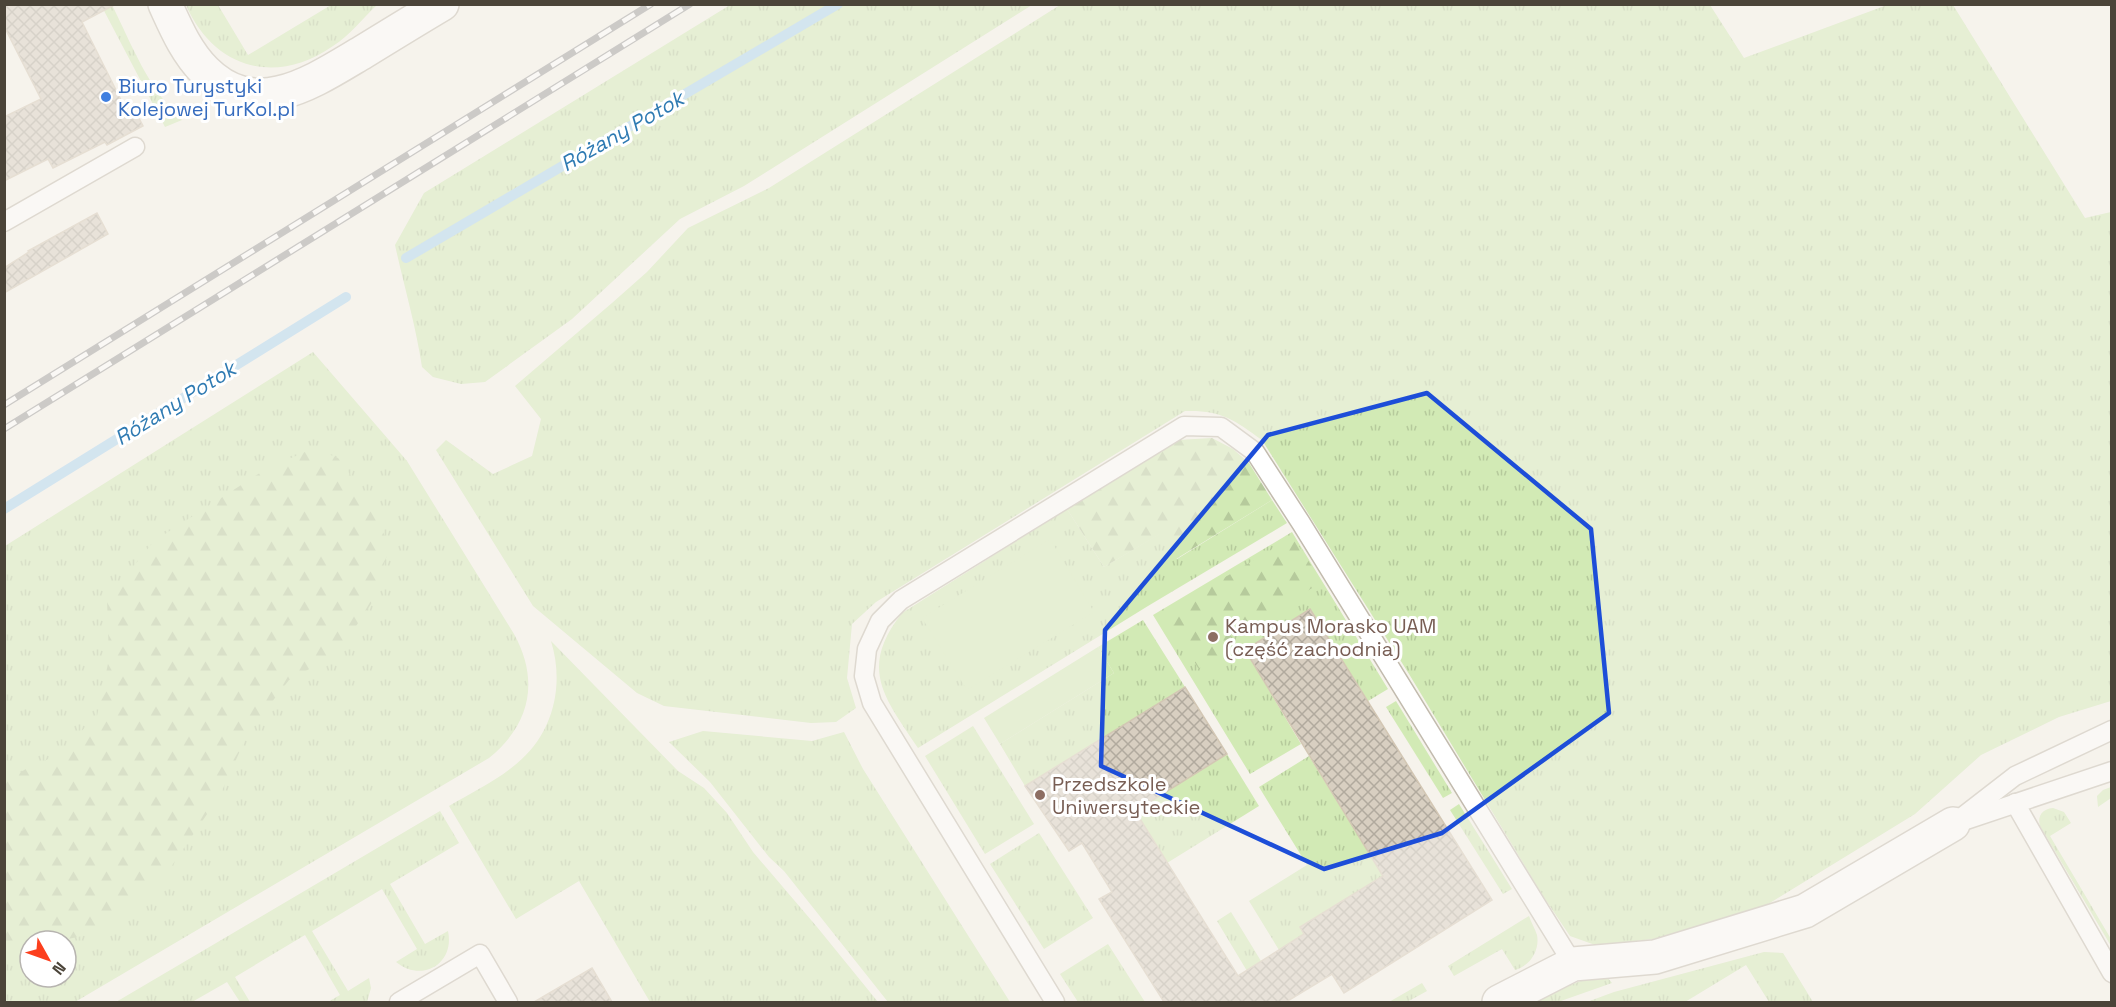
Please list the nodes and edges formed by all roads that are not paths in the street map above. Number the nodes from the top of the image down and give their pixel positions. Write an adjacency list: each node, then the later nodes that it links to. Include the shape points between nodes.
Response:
1 (165, 4): 2 (street, via 197,63 234,90 263,95 286,93 312,82)
2 (442, 4)
3 (135, 147): 4 (lane)
4 (4, 222)
5 (2112, 730): 8 (lane, via 2015,776)
6 (2112, 771): 7 (lane)
7 (2016, 803): 8 (lane); 10 (lane)
8 (1953, 824): 9 (street, via 1805,911 1655,957)
9 (1573, 964): 13 (lane, via 1255,452 1221,427 1184,426 901,600 880,621 867,649 864,676 872,704); 14 (street)
10 (2112, 973)
11 (399, 1002): 12 (lane, via 480,954)
12 (508, 1002)
13 (1055, 1002)
14 (1499, 1002)

